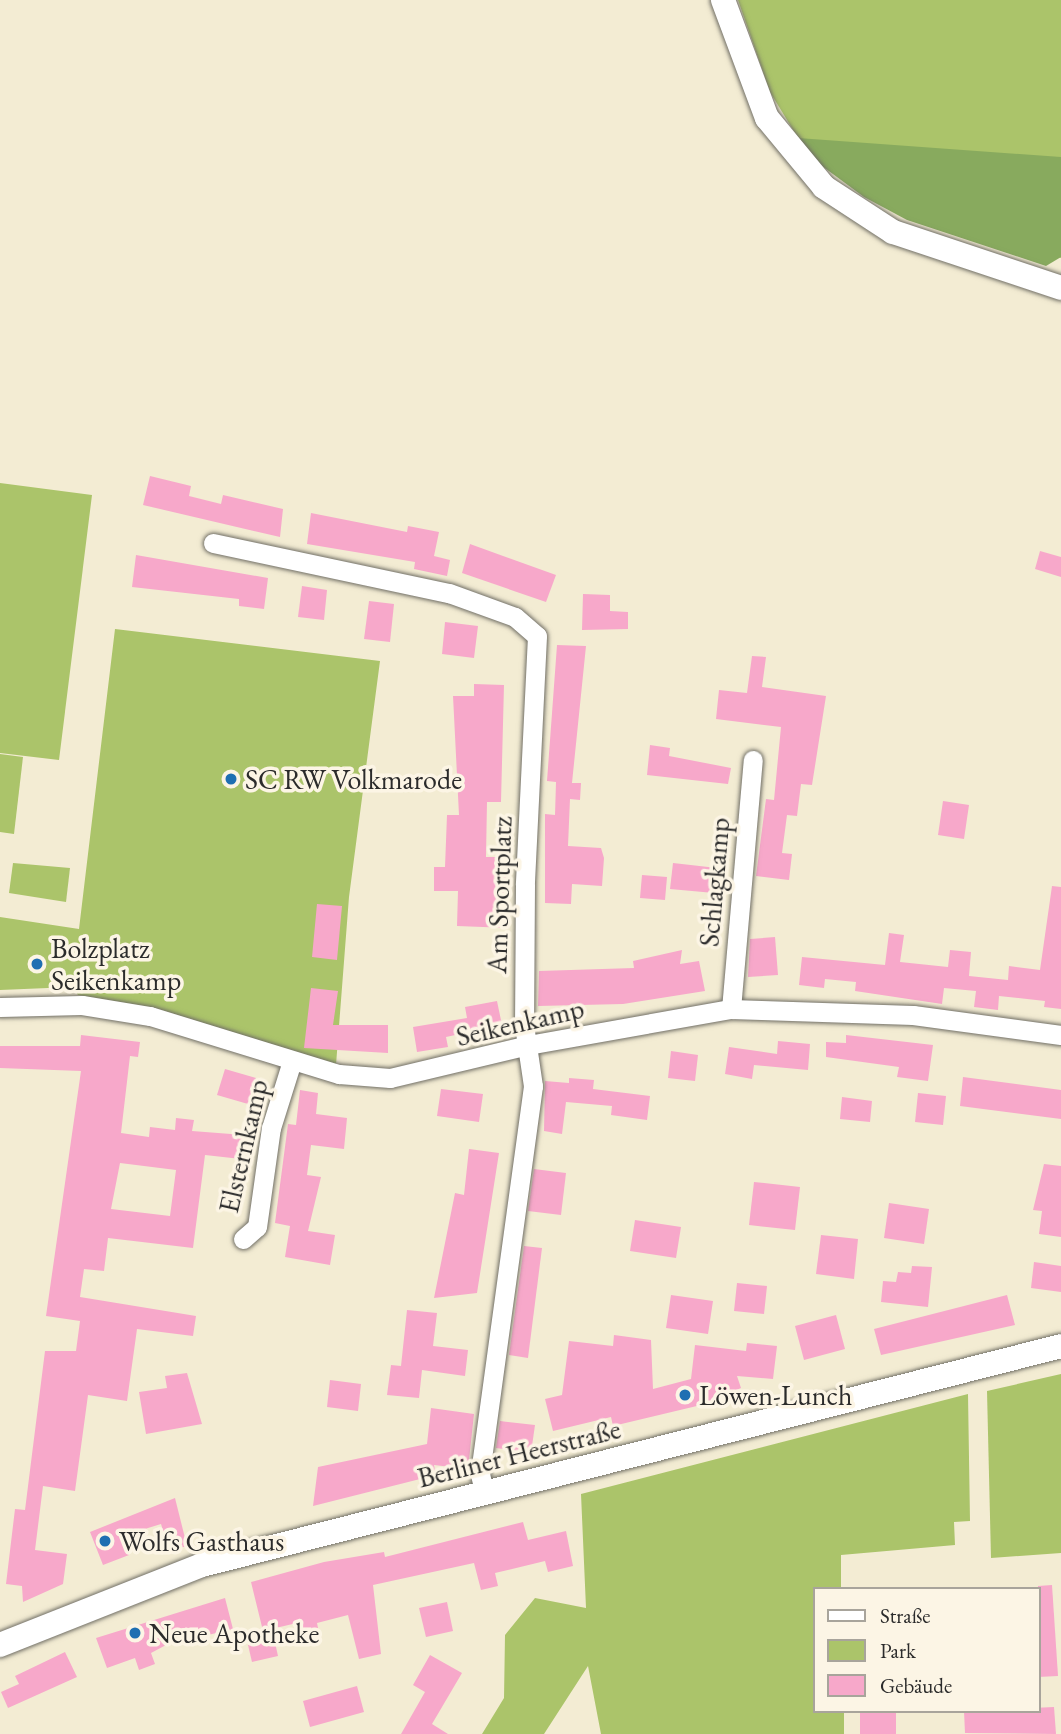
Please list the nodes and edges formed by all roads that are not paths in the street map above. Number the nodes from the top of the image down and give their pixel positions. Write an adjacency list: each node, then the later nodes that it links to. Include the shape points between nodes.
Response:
1 (723, 0): 2 (main road, via 768,118 824,187 893,232)
2 (1061, 288)
3 (213, 542): 8 (street, Am Sportplatz, via 449,593 515,617 537,636 525,885)
4 (753, 760): 6 (street, Schlagkamp)
5 (0, 1007): 9 (street, Seikenkamp, via 82,1005 150,1016)
6 (731, 1009): 7 (street, Seikenkamp, via 914,1016); 8 (street, Seikenkamp)
7 (1061, 1035)
8 (528, 1045): 9 (street, Seikenkamp, via 390,1078 339,1074); 12 (street, Am Sportplatz, via 533,1086 480,1474)
9 (292, 1060): 10 (street, Elsternkamp, via 271,1128 257,1227)
10 (243, 1239)
11 (1061, 1346): 12 (main road, Berliner Heerstraße)
12 (484, 1492): 13 (main road, Berliner Heerstraße, via 202,1565)
13 (0, 1645)

